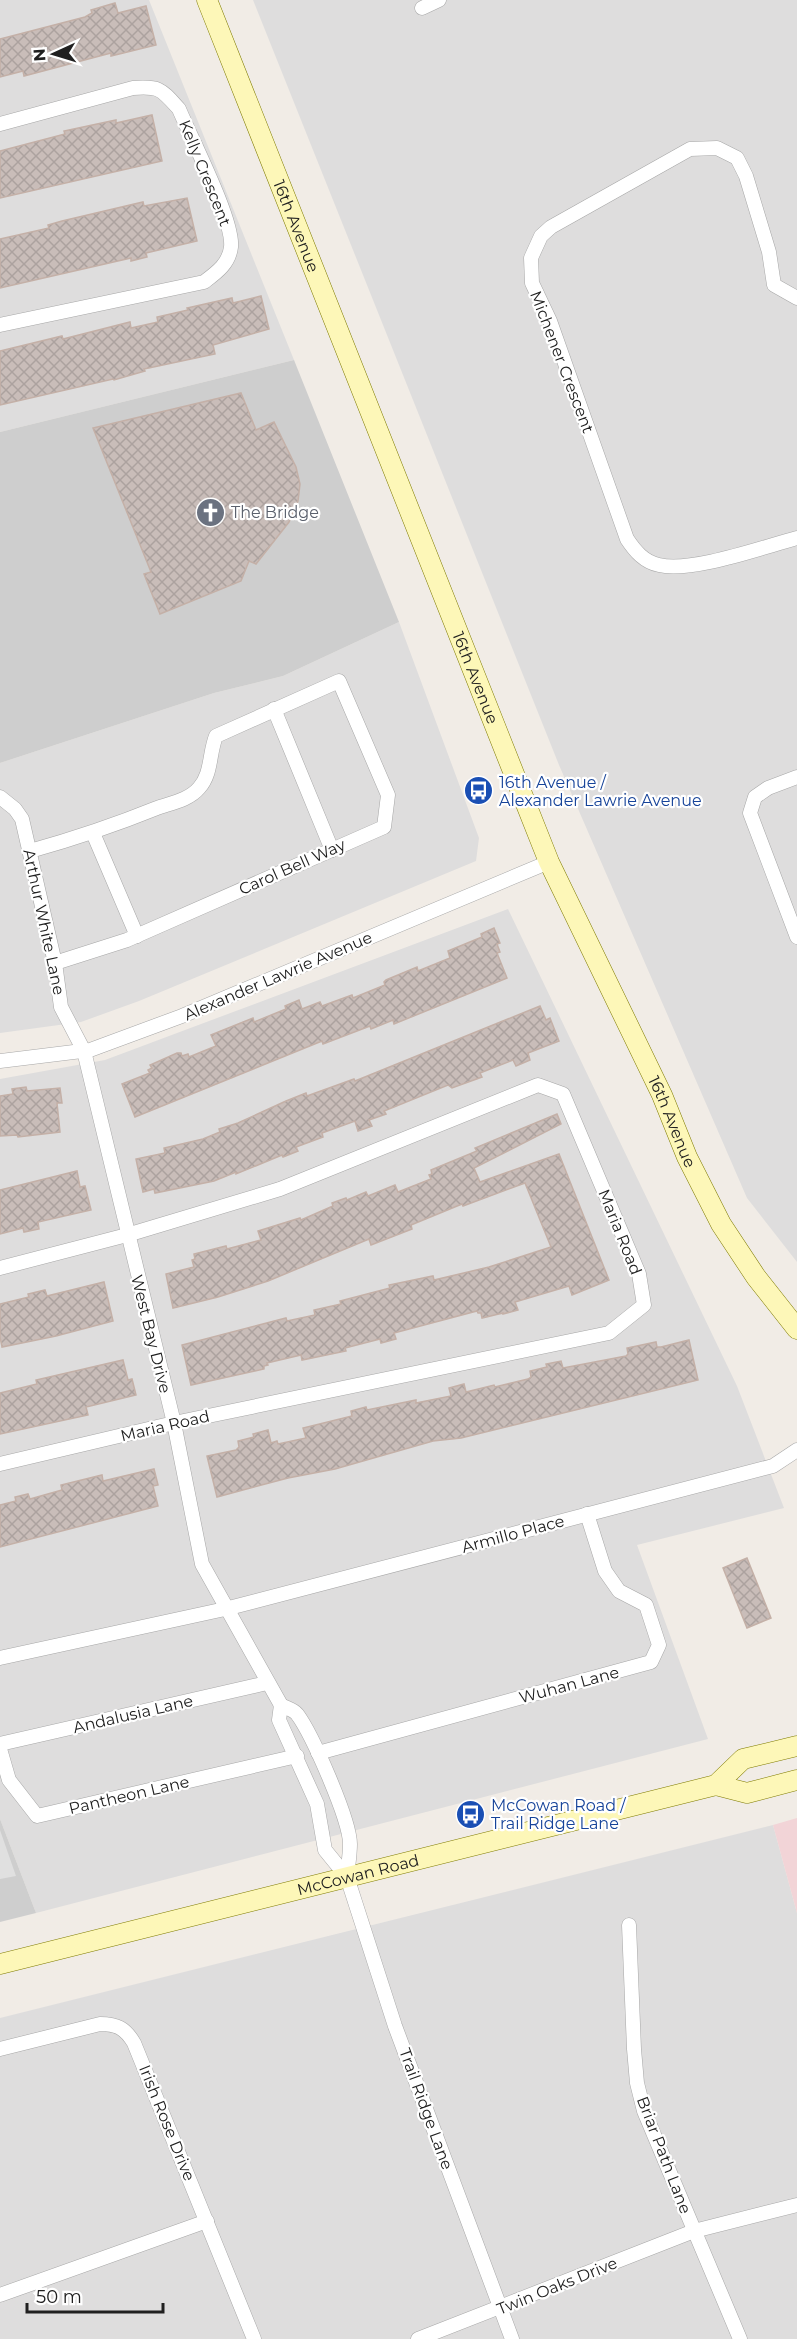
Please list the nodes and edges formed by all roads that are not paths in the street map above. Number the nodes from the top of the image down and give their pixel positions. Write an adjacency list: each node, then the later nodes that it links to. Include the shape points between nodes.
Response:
1 (207, 0): 14 (main road, 16th Avenue)
2 (439, 0): 3 (street)
3 (422, 8)
4 (0, 124): 6 (street, Kelly Crescent, via 153,86 179,109 229,225 231,248 224,267 204,282)
5 (797, 298): 7 (street, Michener Crescent, via 774,285 769,252 746,176 737,158 717,148 690,149 551,227 541,236 531,258 532,283 550,321 627,539 639,555 658,565 686,567)
6 (0, 325)
7 (797, 538)
8 (274, 709): 11 (street, via 216,736 207,773 199,788 185,798); 12 (street); 12 (street, Carol Bell Way, via 339,681 388,795 384,826)
9 (797, 777): 16 (street, via 755,797 750,813)
10 (0, 797): 13 (street, Arthur White Lane, via 22,819)
11 (93, 833): 13 (street); 15 (street)
12 (332, 850): 15 (street, Carol Bell Way)
13 (30, 851): 17 (street, Arthur White Lane)
14 (549, 862): 18 (street, Alexander Lawrie Avenue, via 182,1016); 22 (main road, 16th Avenue, via 721,1224)
15 (136, 936): 17 (street, Carol Bell Way)
16 (797, 936)
17 (55, 963): 18 (street, Arthur White Lane, via 61,1007)
18 (84, 1052): 19 (street, Alexander Lawrie Avenue); 20 (street, West Bay Drive)
19 (0, 1061)
20 (127, 1235): 21 (street, Maria Road); 23 (street, West Bay Drive); 23 (street, Maria Road, via 280,1189 538,1085 563,1094 639,1274 644,1305 609,1334)
21 (0, 1268)
22 (797, 1329)
23 (174, 1423): 25 (street, Maria Road); 27 (street, West Bay Drive, via 202,1564)
24 (797, 1450): 26 (street, Armillo Place, via 773,1466)
25 (0, 1464)
26 (587, 1514): 27 (street, Armillo Place); 34 (street, Wuhan Lane, via 605,1572 619,1591 646,1605 659,1645 651,1662)
27 (225, 1609): 28 (street); 29 (street, West Bay Drive)
28 (0, 1658)
29 (267, 1683): 30 (street, West Bay Drive); 31 (street, Andalusia Lane)
30 (281, 1706): 34 (street, West Bay Drive, via 295,1712); 35 (street, West Bay Drive, via 279,1719)
31 (0, 1744)
32 (797, 1746): 37 (main road, McCowan Road, via 743,1759)
33 (0, 1749): 35 (street, Pantheon Lane, via 9,1780 38,1816)
34 (318, 1753): 38 (street, West Bay Drive, via 350,1843)
35 (297, 1756): 38 (street, West Bay Drive, via 317,1804 325,1850)
36 (797, 1779): 37 (main road, McCowan Road, via 747,1793)
37 (716, 1785): 38 (main road, McCowan Road)
38 (346, 1877): 40 (main road, McCowan Road); 46 (street, Trail Ridge Lane, via 395,2026)
39 (629, 1925): 44 (street, Briar Path Lane, via 637,2083 644,2111)
40 (0, 1964)
41 (0, 2049): 43 (street, Irish Rose Drive, via 100,2024 113,2024 128,2032)
42 (797, 2205): 44 (street, Twin Oaks Drive)
43 (207, 2221): 45 (street); 47 (street, Irish Rose Drive)
44 (694, 2232): 46 (street, Twin Oaks Drive); 50 (street, Briar Path Lane)
45 (0, 2295)
46 (500, 2309): 48 (street, Twin Oaks Drive); 49 (street, Trail Ridge Lane)
47 (254, 2339)
48 (418, 2339)
49 (512, 2339)
50 (740, 2339)

